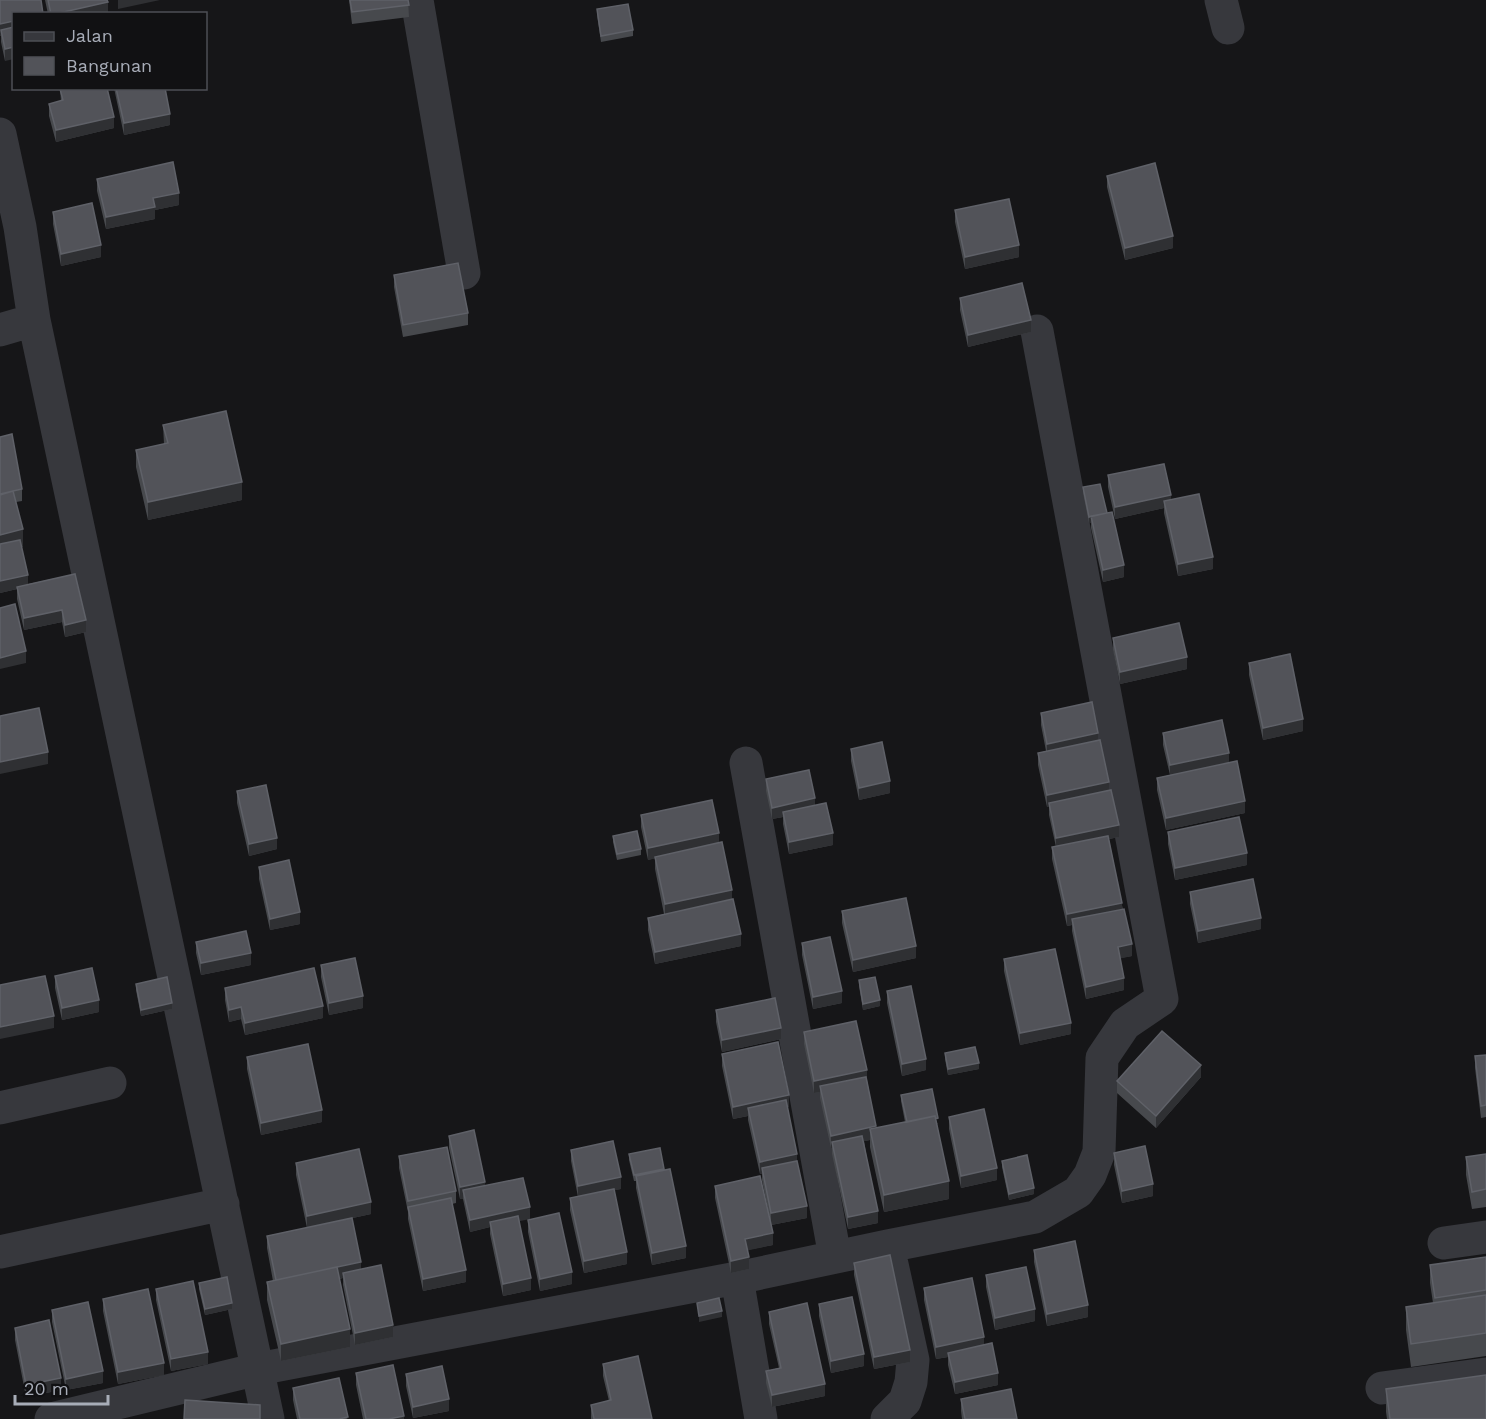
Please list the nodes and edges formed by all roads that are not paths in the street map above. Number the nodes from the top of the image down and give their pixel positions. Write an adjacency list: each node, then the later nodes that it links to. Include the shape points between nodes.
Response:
1 (417, 0): 4 (street)
2 (0, 134): 3 (street)
3 (10, 229): 5 (street)
4 (464, 273)
5 (34, 320): 6 (street); 11 (street)
6 (0, 330)
7 (1037, 331): 14 (street, via 1162,999 1125,1023 1102,1058 1099,1152 1078,1192 1035,1217)
8 (746, 763): 16 (street)
9 (110, 1083): 10 (street)
10 (0, 1108)
11 (223, 1204): 15 (street); 18 (street)
12 (1486, 1237): 13 (street)
13 (1444, 1243)
14 (888, 1246): 16 (street); 24 (street, via 913,1360 905,1401)
15 (0, 1252)
16 (835, 1257): 17 (street)
17 (737, 1278): 18 (street); 23 (street)
18 (258, 1369): 21 (street); 22 (street)
19 (1486, 1374): 20 (street)
20 (1382, 1388)
21 (51, 1419)
22 (268, 1419)
23 (760, 1419)
24 (887, 1419)

